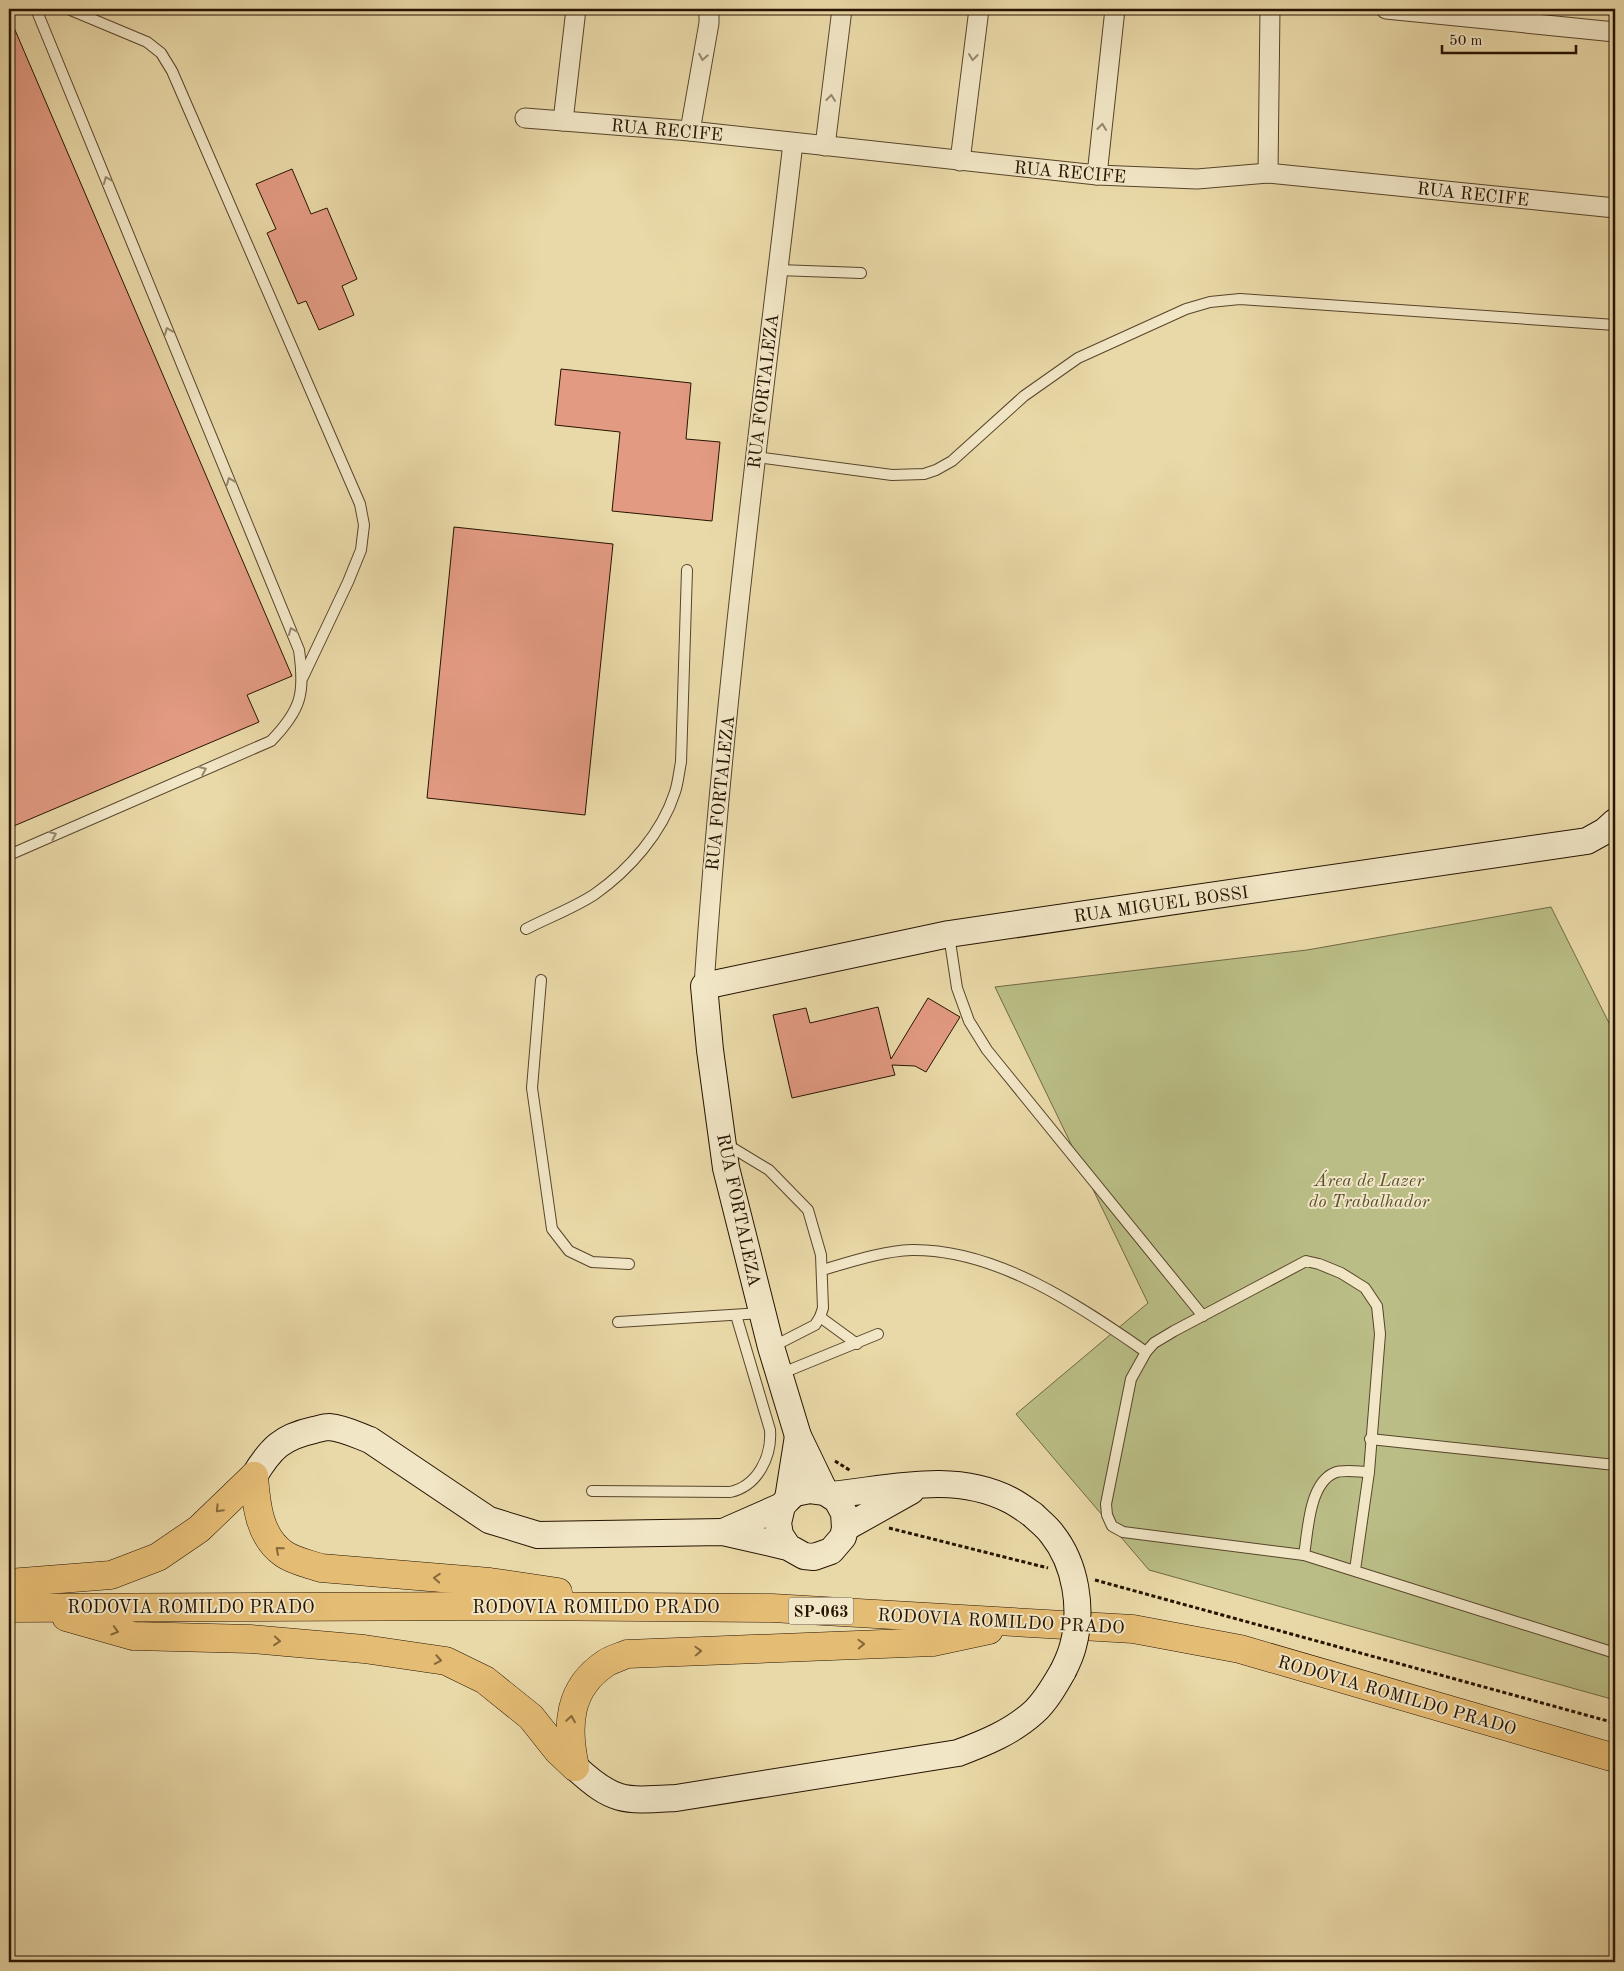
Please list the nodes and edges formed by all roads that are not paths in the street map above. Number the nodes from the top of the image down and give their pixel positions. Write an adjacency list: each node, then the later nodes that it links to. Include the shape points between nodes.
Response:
1 (36, 9): 25 (lane, one-way to 1, via 299,650)
2 (68, 9): 25 (lane, via 147,42 162,54 360,504 364,525 361,550)
3 (576, 9): 12 (street)
4 (709, 9): 13 (street, one-way to 13)
5 (842, 9): 15 (street, one-way to 5)
6 (979, 9): 16 (street, one-way to 16)
7 (1115, 9): 18 (street, one-way to 7)
8 (1270, 9): 17 (street)
9 (1386, 9): 10 (street)
10 (1615, 32)
11 (525, 118): 12 (street, RUA RECIFE)
12 (563, 121): 13 (street, RUA RECIFE)
13 (690, 132): 14 (street, RUA RECIFE)
14 (793, 143): 15 (street, RUA RECIFE); 20 (street, RUA FORTALEZA)
15 (825, 146): 16 (street, RUA RECIFE)
16 (960, 161): 18 (street, RUA RECIFE)
17 (1268, 173): 18 (street, RUA RECIFE, via 1165,180); 19 (street, RUA RECIFE)
18 (1097, 175)
19 (1615, 208)
20 (778, 270): 21 (lane); 23 (street, RUA FORTALEZA)
21 (862, 273)
22 (1615, 325): 23 (lane, via 1247,300 1210,302 1186,309 1078,358 1024,396 952,461 936,470 909,476 892,475)
23 (756, 457): 31 (street, RUA FORTALEZA, via 737,612)
24 (687, 570): 28 (lane, via 681,762 675,792 665,817 646,847 594,895)
25 (303, 678): 27 (lane, one-way to 25, via 271,741 289,722 300,700)
26 (1615, 822): 29 (main road, RUA MIGUEL BOSSI, via 1587,841 1554,847)
27 (9, 855)
28 (526, 929)
29 (948, 934): 31 (main road, RUA MIGUEL BOSSI); 37 (lane, via 957,988 969,1021 987,1050)
30 (541, 980): 33 (lane, via 532,1088 552,1228 569,1251 592,1262)
31 (704, 986): 32 (main road, RUA FORTALEZA)
32 (723, 1142): 34 (lane, via 769,1170 808,1210); 35 (main road, RUA FORTALEZA, via 726,1168)
33 (629, 1264)
34 (822, 1270): 38 (lane); 43 (lane, via 862,1258 911,1250 962,1255 1017,1273)
35 (762, 1313): 36 (lane); 42 (main road, RUA FORTALEZA)
36 (736, 1315): 39 (lane); 51 (lane, via 770,1430 769,1453 757,1474 739,1490 730,1492)
37 (1203, 1316): 43 (lane, via 1154,1343); 46 (lane, via 1306,1261 1341,1273 1365,1288 1377,1306 1380,1334)
38 (820, 1317): 41 (lane); 42 (lane, via 815,1325)
39 (618, 1322)
40 (878, 1334): 41 (lane)
41 (857, 1344): 44 (lane)
42 (771, 1347): 44 (main road, RUA FORTALEZA)
43 (1146, 1352): 57 (lane, via 1131,1379 1112,1473 1106,1504 1112,1526 1123,1532)
44 (779, 1375): 45 (main road, RUA FORTALEZA)
45 (798, 1436): 52 (main road, RUA FORTALEZA); 53 (main road, RUA FORTALEZA)
46 (1370, 1439): 47 (lane); 48 (lane)
47 (1615, 1465)
48 (1369, 1472): 57 (lane, via 1336,1472 1323,1479 1315,1494); 58 (lane)
49 (254, 1476): 55 (main road, via 266,1456 280,1442 296,1433 328,1427 370,1440 489,1520 538,1535); 59 (main road, one-way to 59, via 199,1529 158,1557 111,1575); 61 (main road, one-way to 49, via 490,1582 321,1568 301,1562 285,1555 271,1543 256,1504)
50 (922, 1484): 52 (main road); 54 (main road); 67 (main road, bridge, via 954,1483 1011,1500 1052,1534 1064,1554 1073,1575 1077,1600 1073,1645 1063,1671 1034,1712 1008,1732 958,1753 676,1798 635,1800 615,1796 597,1787)
51 (592, 1491)
52 (828, 1494): 53 (main road, via 810,1490 796,1493); 54 (main road, via 841,1506)
53 (785, 1502): 55 (main road); 56 (main road, via 778,1523)
54 (845, 1528): 56 (main road, via 838,1545 823,1555 804,1556)
55 (723, 1532): 56 (main road)
56 (788, 1548)
57 (1304, 1555): 58 (lane)
58 (1355, 1570): 64 (lane)
59 (9, 1583)
60 (9, 1594): 61 (main road, RODOVIA ROMILDO PRADO / SP-063)
61 (589, 1597): 65 (main road, RODOVIA ROMILDO PRADO / SP-063, via 941,1601 1039,1606 1134,1618 1253,1640)
62 (22, 1608): 63 (main road, RODOVIA ROMILDO PRADO / SP-063, via 772,1608); 67 (main road, one-way to 67, via 133,1636 251,1639 364,1648 446,1661 485,1680 516,1704)
63 (1024, 1623): 66 (main road, RODOVIA ROMILDO PRADO / SP-063, via 1133,1629 1240,1649); 67 (main road, one-way to 63, via 570,1719 576,1697 588,1678 606,1663 627,1654 933,1642)
64 (1615, 1653)
65 (1615, 1746)
66 (1615, 1758)
67 (575, 1766)

